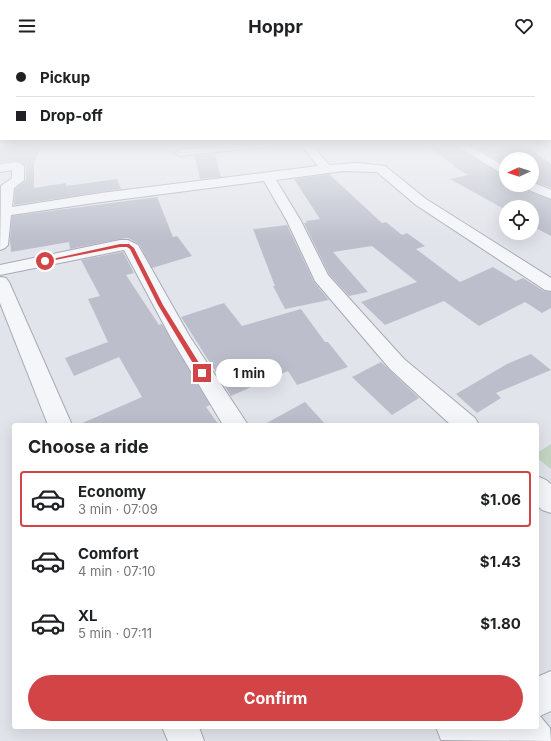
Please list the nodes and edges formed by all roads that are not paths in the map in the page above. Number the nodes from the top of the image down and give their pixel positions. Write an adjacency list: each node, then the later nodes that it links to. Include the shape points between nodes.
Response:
1 (18, 176): 7 (street, via 18,180 8,186)
2 (275, 176): 4 (street)
3 (389, 176): 11 (street, via 420,202)
4 (268, 177): 7 (street, via 116,195); 15 (street, via 294,221 321,277 397,364)
5 (539, 190): 6 (street)
6 (551, 195)
7 (3, 213): 8 (street)
8 (0, 245)
9 (0, 270): 14 (street, via 128,245 132,248 160,305)
10 (0, 282): 12 (street)
11 (551, 286)
12 (8, 327): 13 (street)
13 (59, 423)
14 (235, 423)
15 (465, 423)
16 (539, 490): 17 (street)
17 (551, 500)
18 (551, 688): 19 (street)
19 (539, 698)
20 (181, 729): 24 (street)
21 (455, 729): 25 (street)
22 (504, 729): 26 (street)
23 (527, 729): 27 (street)
24 (186, 741)
25 (464, 741)
26 (491, 741)
27 (537, 741)

